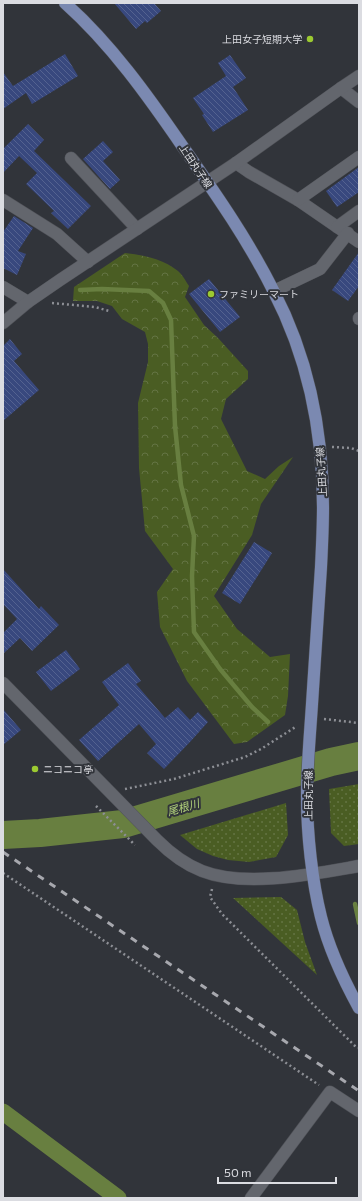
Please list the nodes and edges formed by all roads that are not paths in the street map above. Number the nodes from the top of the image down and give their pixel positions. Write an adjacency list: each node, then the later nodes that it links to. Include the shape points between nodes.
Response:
1 (64, 3): 8 (main road, 上田丸子線, via 95,33 129,73)
2 (359, 76): 3 (street)
3 (341, 88): 4 (street); 7 (street)
4 (359, 102)
5 (359, 157): 10 (street)
6 (71, 158): 13 (street)
7 (236, 163): 8 (street); 10 (street)
8 (207, 181): 13 (street); 18 (main road, 上田丸子線)
9 (3, 200): 16 (street, via 57,234)
10 (298, 200): 12 (street)
11 (359, 211): 12 (street)
12 (337, 227): 14 (street)
13 (137, 229): 16 (street)
14 (348, 233): 15 (street); 18 (street, via 320,269)
15 (359, 242)
16 (88, 262): 19 (street)
17 (3, 287): 19 (street)
18 (274, 292): 23 (main road, 上田丸子線, via 300,354 317,420 320,447 324,508 307,795)
19 (32, 300): 20 (street)
20 (3, 323)
21 (3, 683): 23 (street, via 113,796 180,860 214,875 240,879)
22 (359, 866): 23 (street)
23 (313, 874): 24 (main road, 上田丸子線, via 327,936)
24 (359, 1008)
25 (359, 1111): 26 (street, via 330,1092)
26 (251, 1198)

